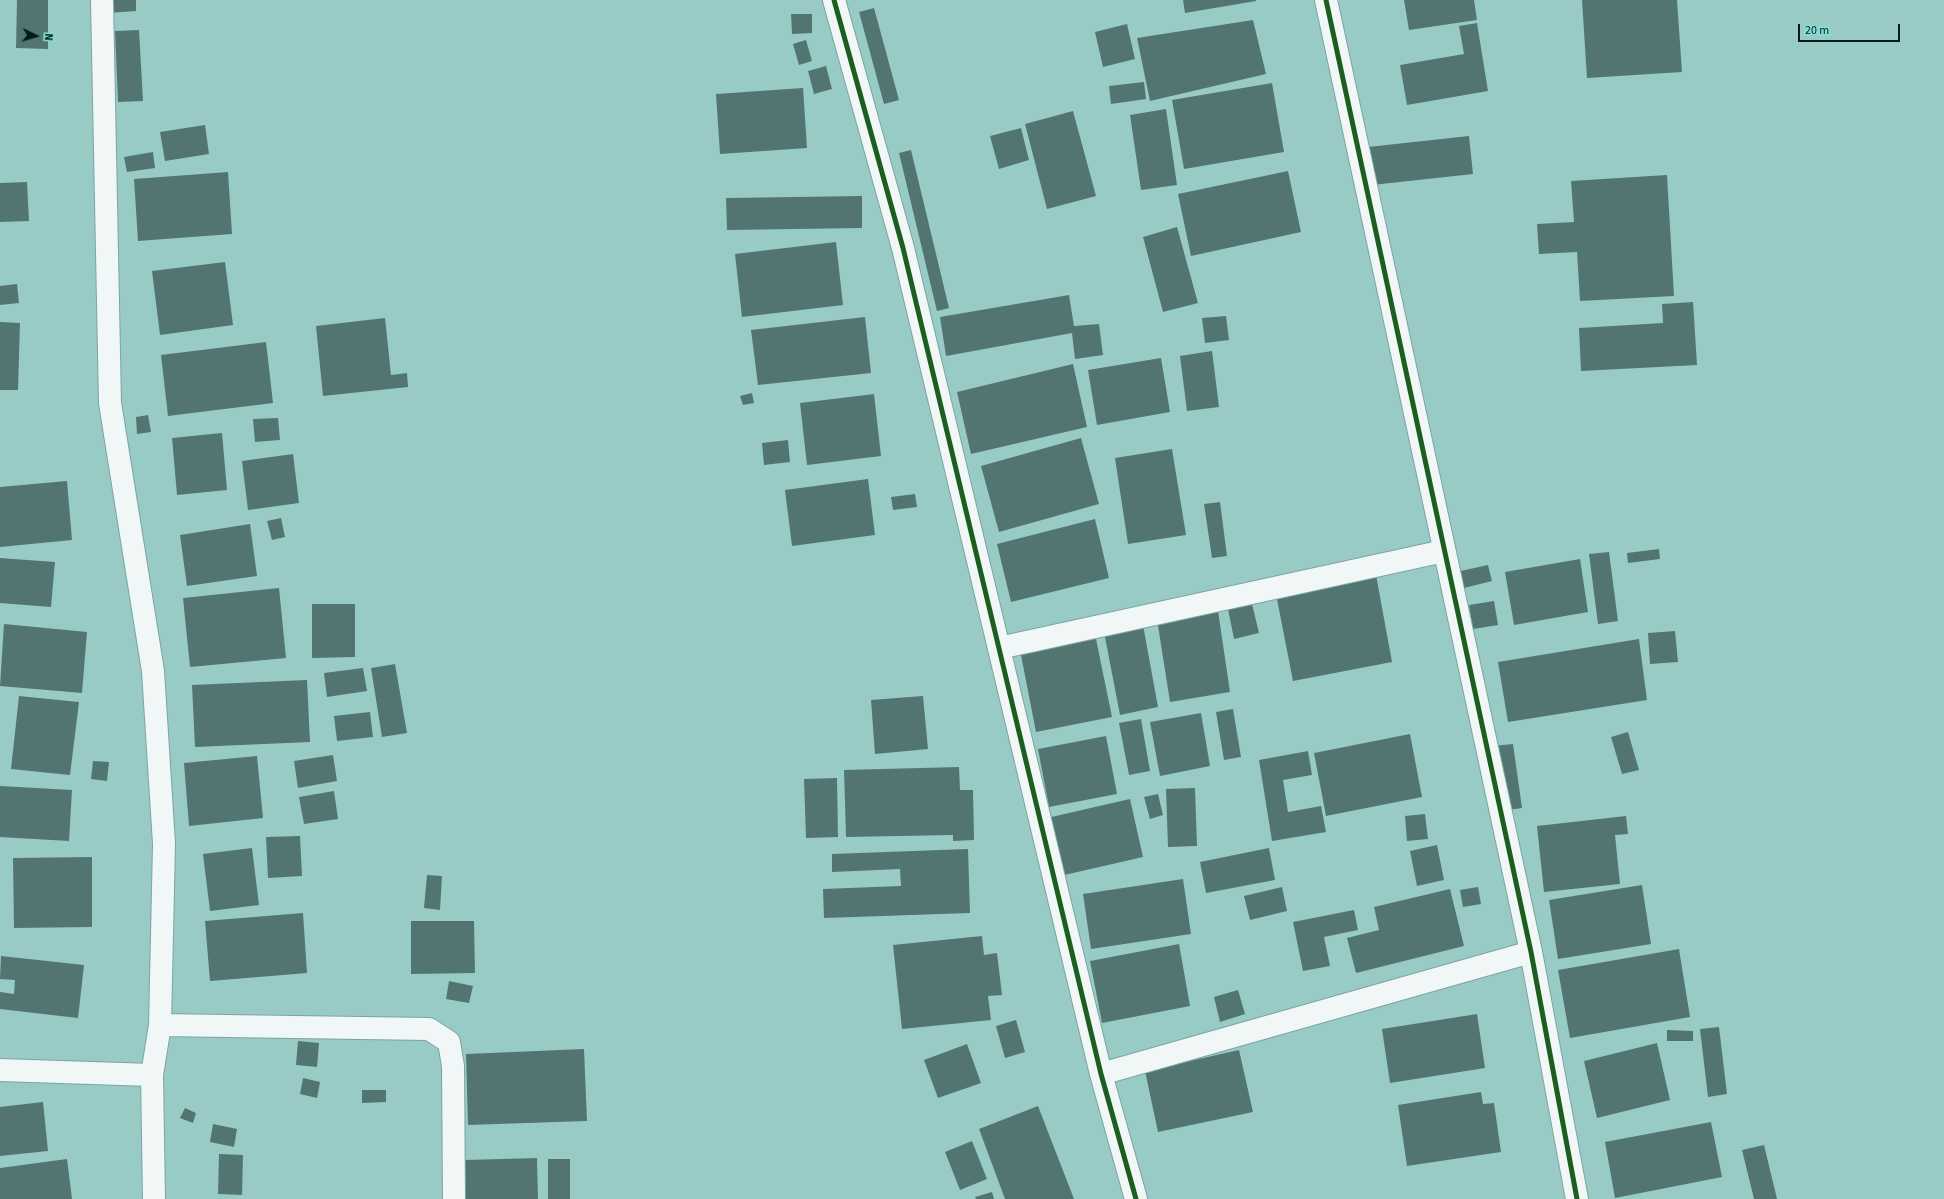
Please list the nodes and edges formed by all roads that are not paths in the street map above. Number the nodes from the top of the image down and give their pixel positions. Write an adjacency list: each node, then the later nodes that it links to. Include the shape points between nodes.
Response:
1 (102, 0): 7 (street, via 110,403 153,671 164,844)
2 (834, 0): 5 (street, via 903,248)
3 (1326, 0): 4 (street)
4 (1444, 551): 5 (street); 6 (street)
5 (999, 648): 9 (street)
6 (1531, 952): 9 (street); 14 (street)
7 (160, 1025): 10 (street); 12 (street, via 429,1029 449,1042 453,1066)
8 (0, 1070): 10 (street)
9 (1101, 1074): 13 (street)
10 (152, 1075): 11 (street)
11 (154, 1199)
12 (454, 1199)
13 (1136, 1199)
14 (1577, 1199)

